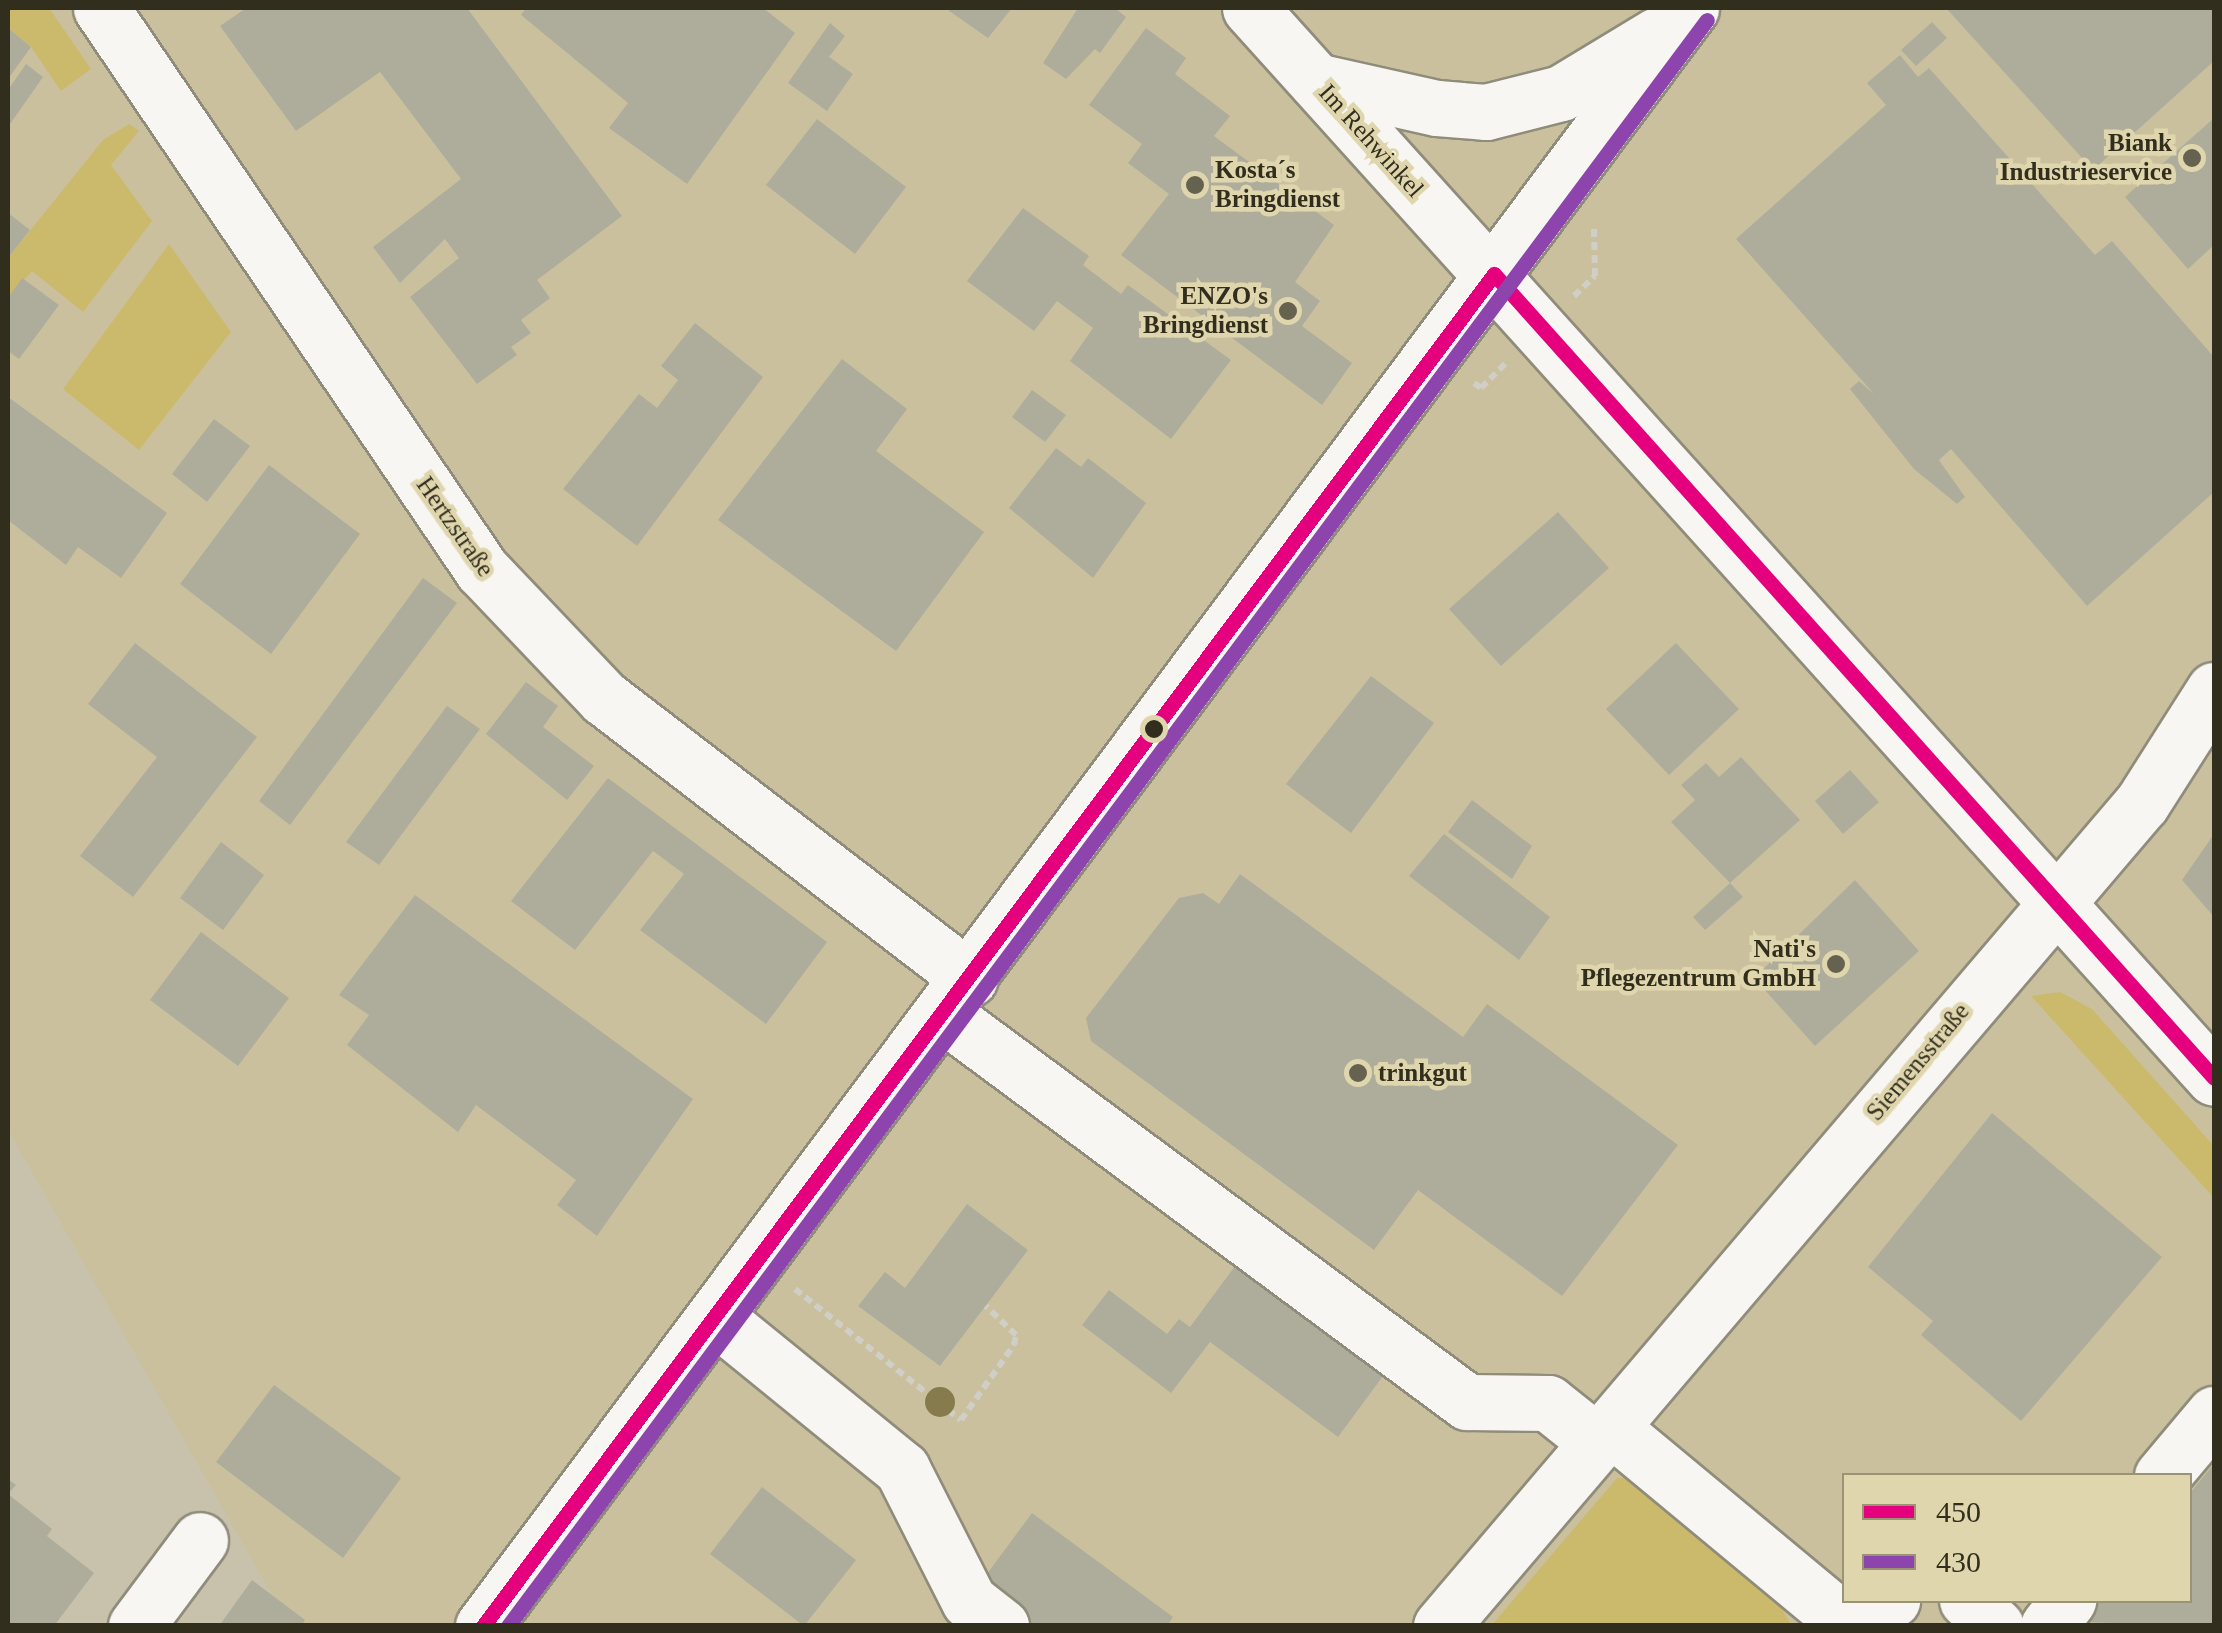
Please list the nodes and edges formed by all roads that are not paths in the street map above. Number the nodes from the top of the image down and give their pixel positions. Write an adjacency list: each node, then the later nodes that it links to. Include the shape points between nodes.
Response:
1 (101, 8): 8 (street, Hertzstraße, via 482,570 604,698)
2 (1250, 8): 4 (street, Im Rehwinkel)
3 (1686, 14): 4 (street, via 1560,93 1518,107 1437,108); 5 (street)
4 (1316, 81): 5 (street, Im Rehwinkel)
5 (1494, 274): 7 (street, Im Rehwinkel); 8 (street)
6 (2214, 690): 7 (street, Siemensstraße, via 2142,803)
7 (2055, 902): 9 (street, Im Rehwinkel); 12 (street, Siemensstraße)
8 (956, 997): 10 (street); 12 (street, Hertzstraße, via 1467,1402 1548,1403)
9 (2214, 1078)
10 (715, 1317): 21 (street); 22 (street, via 902,1469 969,1601)
11 (2214, 1414): 13 (street)
12 (1603, 1434): 19 (street); 23 (street, Siemensstraße)
13 (2165, 1473)
14 (200, 1540): 20 (street)
15 (1886, 1603): 19 (street)
16 (1899, 1603): 24 (street)
17 (1969, 1603): 25 (street)
18 (2066, 1603): 26 (street)
19 (1835, 1621)
20 (136, 1626)
21 (483, 1626)
22 (1000, 1626)
23 (1441, 1626)
24 (1928, 1626)
25 (1996, 1626)
26 (2048, 1626)

